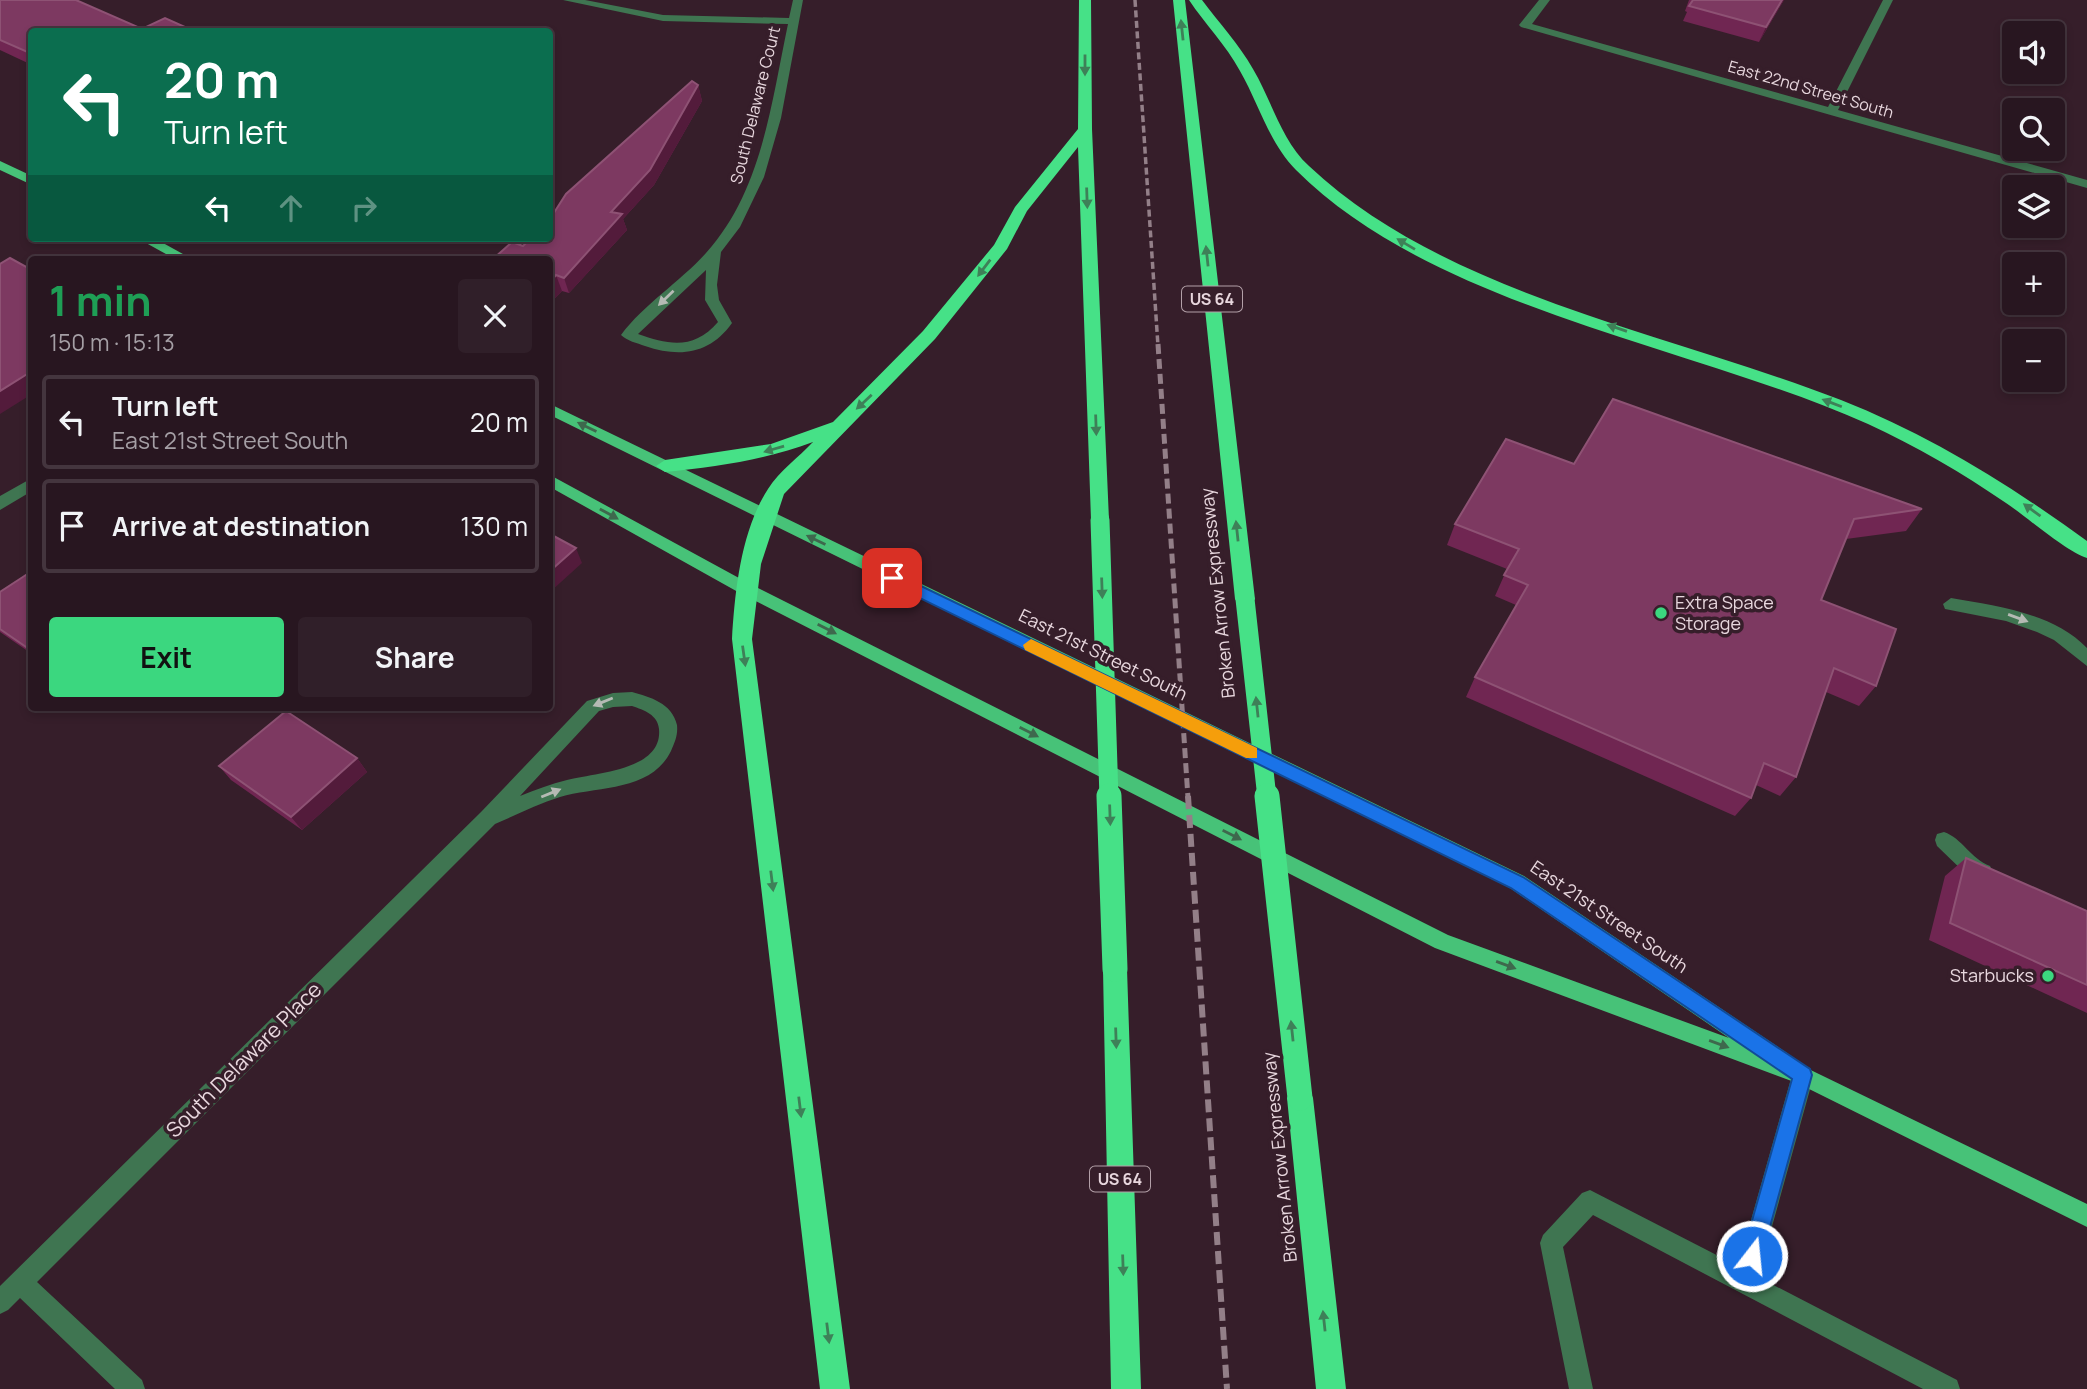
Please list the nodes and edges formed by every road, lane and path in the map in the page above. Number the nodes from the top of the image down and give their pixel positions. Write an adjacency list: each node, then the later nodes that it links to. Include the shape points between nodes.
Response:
1 (568, 0): 8 (street, via 663,18)
2 (799, 0): 8 (street, South Delaware Court)
3 (1084, 0): 10 (highway, US 64, one-way to 10)
4 (1179, 0): 39 (highway, Broken Arrow Expressway / US 64, one-way to 4, bridge)
5 (1195, 0): 24 (highway, one-way to 5, via 1954,459 1867,417 1479,279 1424,255 1336,198 1300,166 1277,132 1251,77)
6 (1545, 0): 9 (street, East 22nd Street South, via 1525,25)
7 (1888, 0): 9 (street)
8 (794, 21): 15 (street, South Delaware Court, via 748,203)
9 (1832, 111): 13 (street, East 22nd Street South)
10 (1085, 129): 18 (highway, one-way to 18, via 1020,210 1001,246 968,289 889,378); 38 (highway, US 64, one-way to 38, bridge)
11 (0, 165): 12 (main road)
12 (28, 179)
13 (2087, 184)
14 (152, 242): 16 (main road)
15 (715, 251): 15 (street, South Delaware Court, one-way to 15, via 687,278 628,335 664,348 687,349 716,335 725,323 712,300)
16 (179, 256)
17 (553, 410): 19 (main road, East 21st Street South, one-way to 17)
18 (838, 426): 19 (highway, one-way to 19, via 774,450); 23 (highway, via 776,491)
19 (665, 466): 23 (main road, East 21st Street South)
20 (553, 482): 25 (main road, East 21st Street South, one-way to 25)
21 (28, 486): 22 (street)
22 (0, 504)
23 (764, 516): 25 (highway); 31 (main road, East 21st Street South, one-way to 23, via 1517,882)
24 (2087, 551)
25 (744, 587): 31 (main road, East 21st Street South, one-way to 31, via 1442,942); 37 (highway, one-way to 37, via 742,639)
26 (1951, 604): 27 (street, one-way to 27, via 2009,615 2047,629)
27 (2087, 659)
28 (488, 818): 28 (street, South Delaware Place, one-way to 28, via 566,787 632,775 662,752 668,724 646,701 609,698 593,706); 33 (street, South Delaware Place)
29 (1944, 840): 30 (street, via 1973,868)
30 (1996, 878)
31 (1803, 1075): 32 (main road, East 21st Street South); 34 (street)
32 (2087, 1216)
33 (20, 1282): 35 (street, South Delaware Place); 36 (street)
34 (1745, 1282): 40 (street, via 1590,1201 1551,1243); 41 (street)
35 (0, 1302)
36 (133, 1389)
37 (835, 1389)
38 (1126, 1389)
39 (1331, 1389)
40 (1581, 1389)
41 (1948, 1389)

